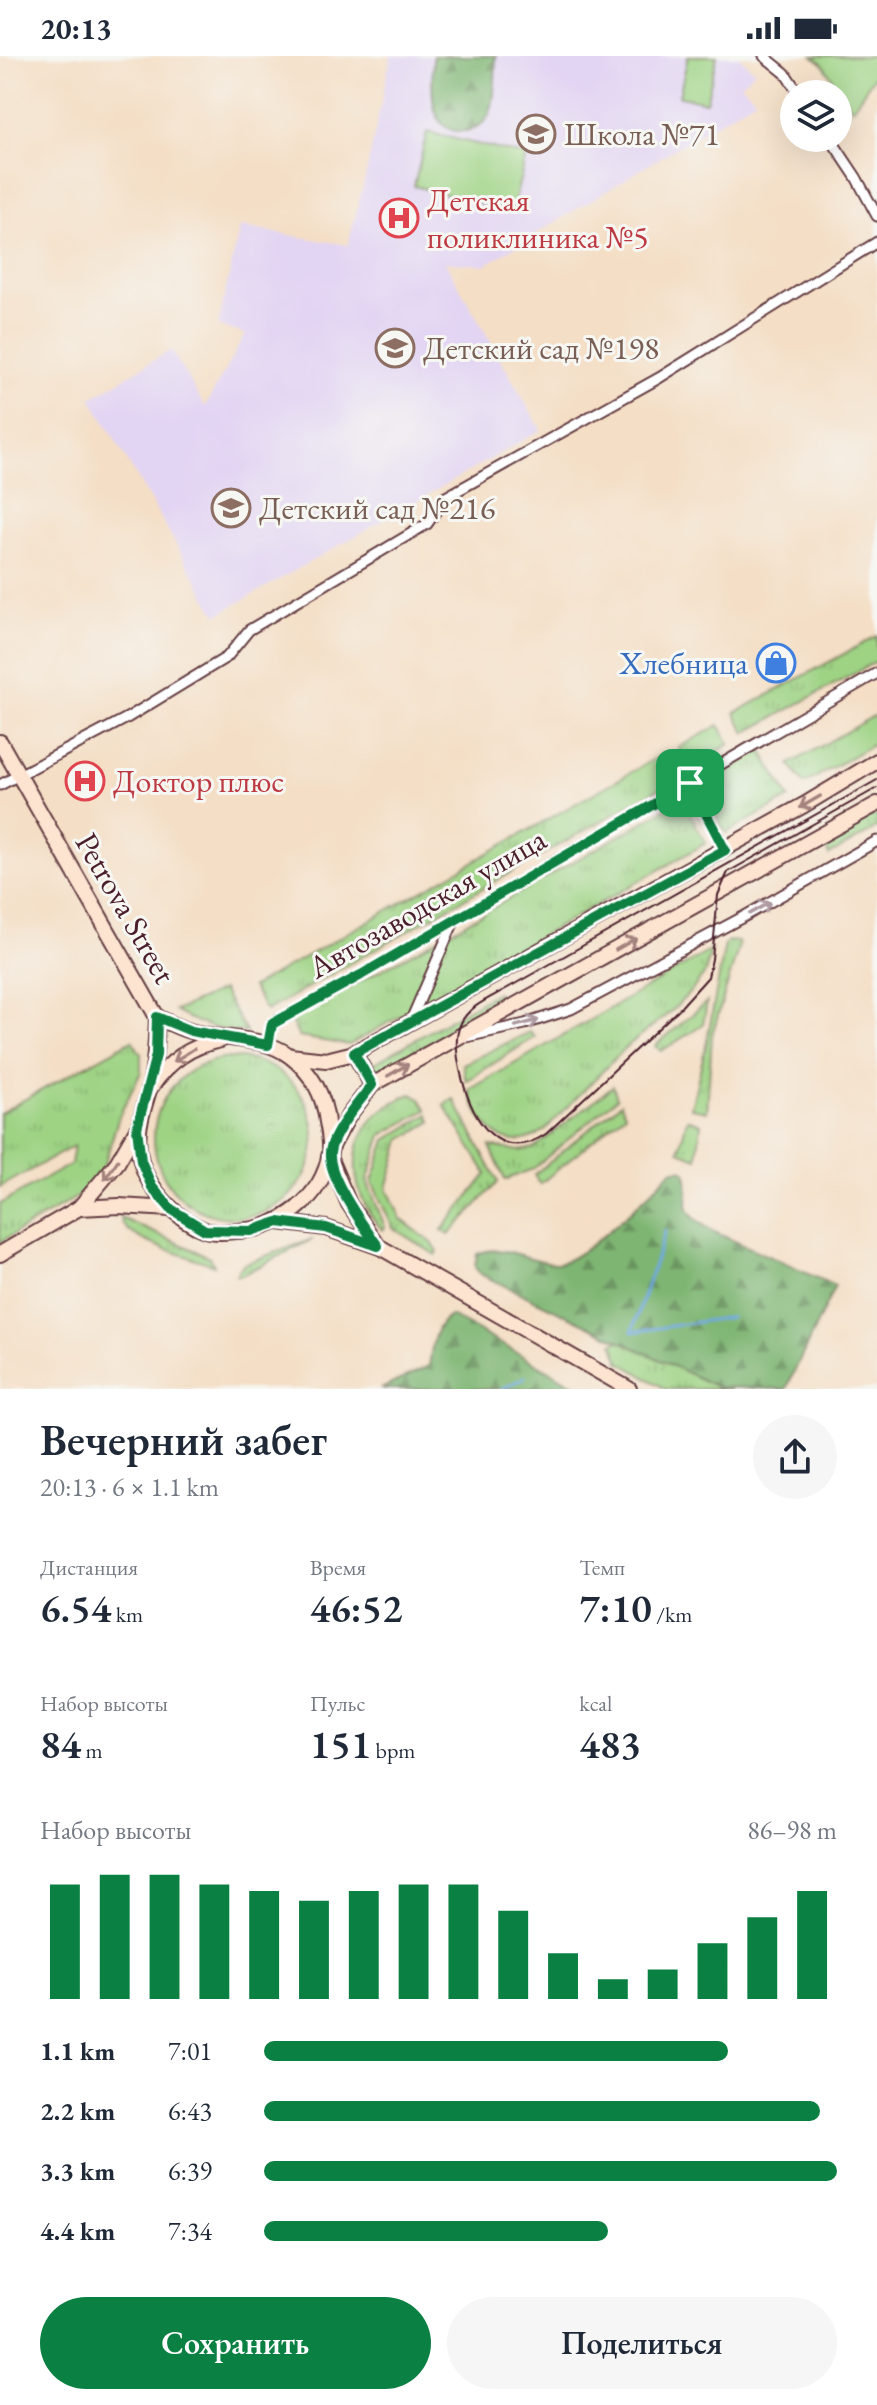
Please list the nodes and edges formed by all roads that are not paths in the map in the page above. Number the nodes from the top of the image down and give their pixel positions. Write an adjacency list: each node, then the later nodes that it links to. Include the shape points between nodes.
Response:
1 (764, 56): 2 (street)
2 (790, 80)
3 (839, 152): 4 (street)
4 (877, 216)
5 (877, 242): 9 (street, via 659,378 446,497 427,524 249,630 227,657)
6 (877, 673): 10 (street, Автозаводская улица)
7 (0, 742): 9 (main road, Petrova Street)
8 (877, 761): 14 (main road, one-way to 14)
9 (19, 775): 11 (street); 16 (main road, Petrova Street)
10 (690, 783): 14 (street); 15 (street, Автозаводская улица)
11 (0, 785)
12 (877, 804): 19 (main road, one-way to 12)
13 (877, 841): 19 (street, one-way to 13, via 571,1009)
14 (725, 850): 17 (main road)
15 (454, 921): 17 (street); 20 (street, Автозаводская улица, via 272,1024)
16 (157, 1017): 18 (main road); 24 (main road)
17 (411, 1020): 21 (main road)
18 (231, 1039): 20 (main road); 24 (main road, one-way to 24, via 183,1054)
19 (451, 1040): 23 (main road, one-way to 19)
20 (268, 1045): 22 (main road)
21 (354, 1053): 22 (main road, via 326,1060); 23 (main road)
22 (290, 1056): 26 (main road, via 311,1076 325,1101)
23 (372, 1085): 26 (main road)
24 (149, 1090): 25 (main road)
25 (137, 1128): 27 (main road, one-way to 27, via 117,1163); 28 (main road, via 141,1161 152,1187)
26 (330, 1152): 29 (main road, via 319,1183 301,1206); 30 (main road, via 349,1204)
27 (79, 1208): 28 (main road); 31 (main road)
28 (171, 1209): 29 (main road, via 205,1230 251,1231)
29 (278, 1222): 30 (main road, via 326,1228)
30 (378, 1246): 32 (main road)
31 (0, 1254)
32 (629, 1389)

